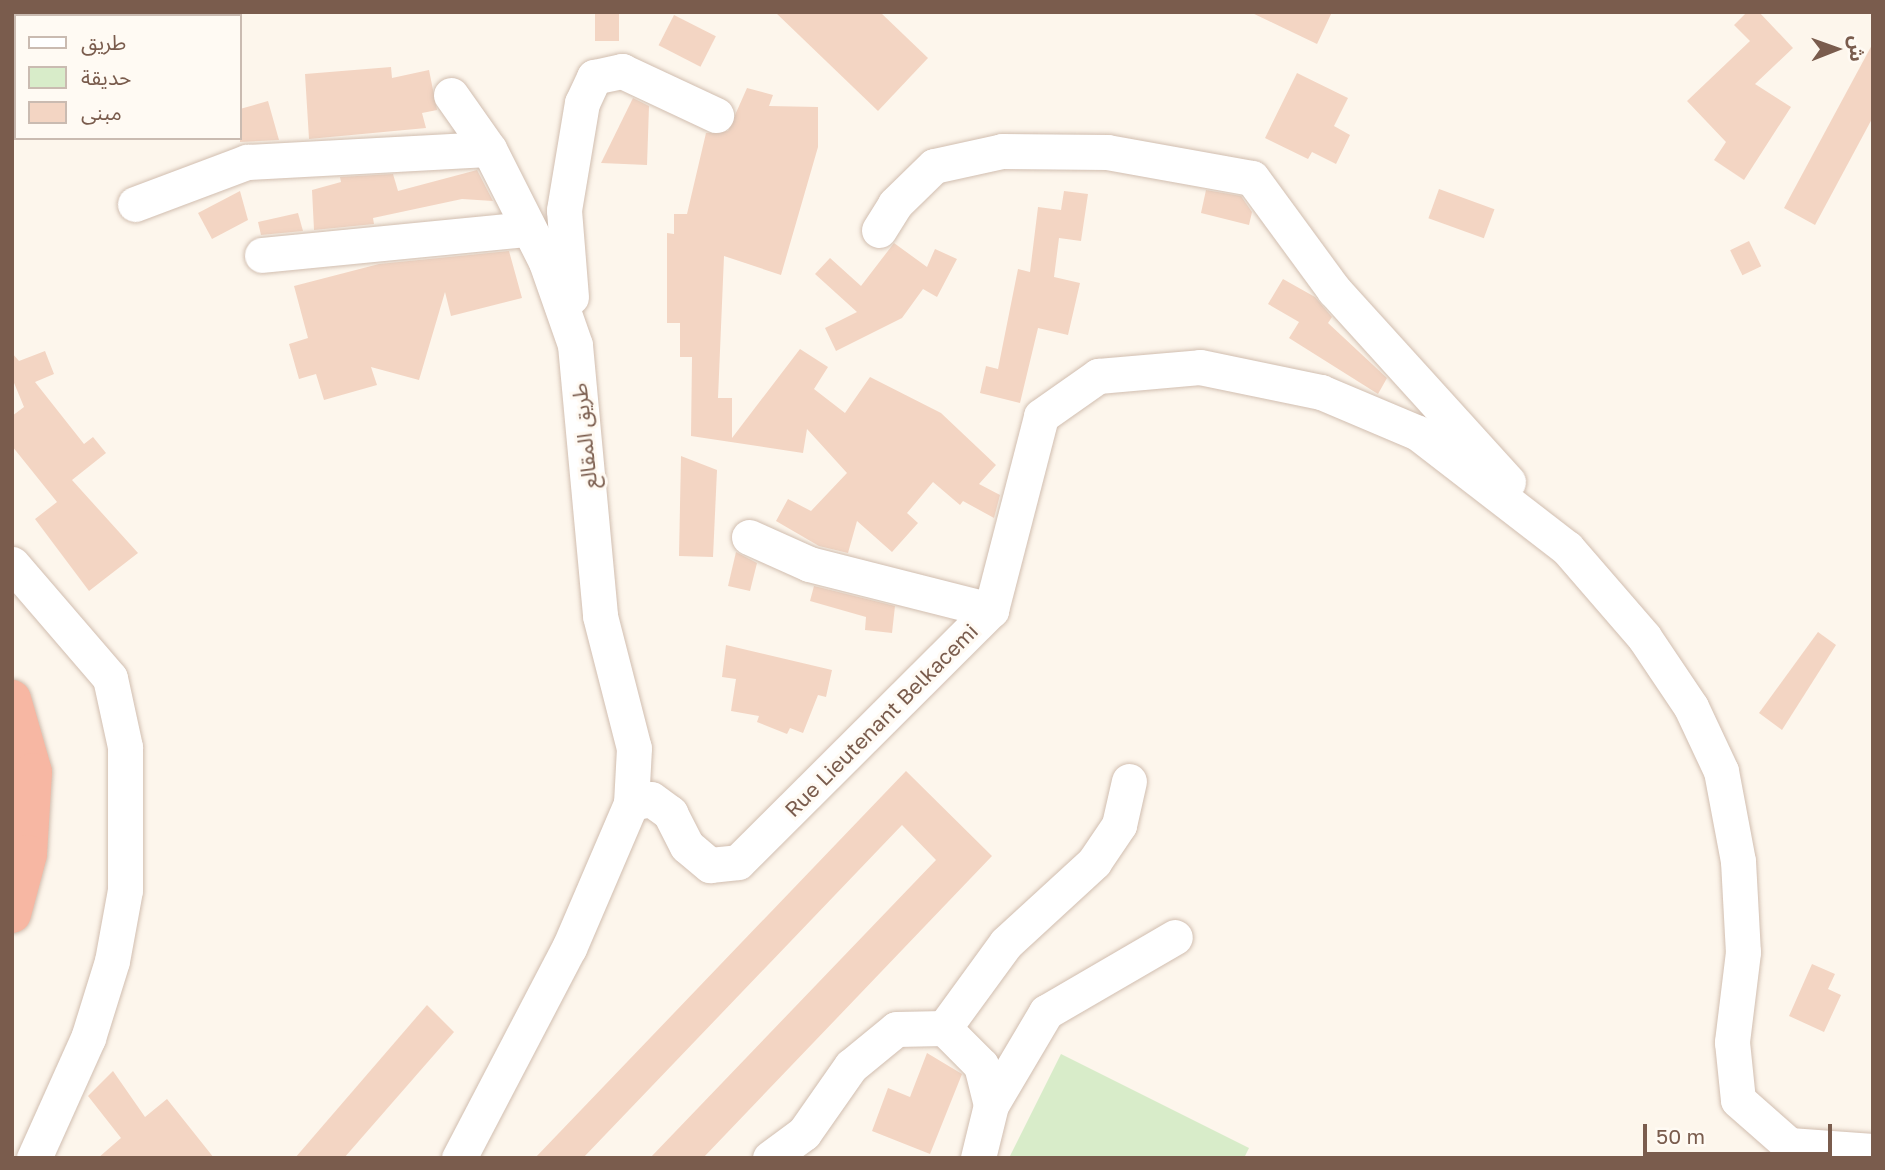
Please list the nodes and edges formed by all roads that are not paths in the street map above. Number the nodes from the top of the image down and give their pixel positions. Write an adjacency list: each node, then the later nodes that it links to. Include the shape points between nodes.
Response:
1 (451, 95): 3 (street, طريق المقالع)
2 (716, 115): 8 (street, via 622,71 594,77 582,103 564,210)
3 (489, 149): 4 (street, via 247,162); 5 (street, طريق المقالع)
4 (135, 204)
5 (526, 229): 7 (street); 8 (street, طريق المقالع, via 546,262)
6 (878, 230): 10 (street, via 895,204 934,166 1002,150 1107,152 1252,178 1334,290)
7 (262, 255)
8 (575, 345): 15 (street, طريق المقالع, via 600,616 634,748)
9 (749, 537): 12 (street, via 808,564)
10 (1567, 548): 12 (street, Rue Lieutenant Belkacemi, via 1418,433 1321,392 1200,367 1098,376 1041,416); 20 (street, Rue Lieutenant Belkacemi, via 1644,638 1691,707 1721,771 1738,861 1744,952 1732,1042 1738,1100 1789,1145)
11 (12, 564): 21 (street, via 110,678 125,761 125,890 112,961 88,1038)
12 (990, 610): 15 (street, Rue Lieutenant Belkacemi, via 738,862 710,864 687,846 670,813 651,799)
13 (12, 699): 16 (highway, via 29,745 33,799 28,854)
14 (1129, 781): 18 (street, via 1119,825 1094,862 1006,943)
15 (631, 803): 22 (street, via 569,948)
16 (12, 914)
17 (1175, 937): 19 (street, via 1046,1012)
18 (944, 1028): 19 (street, via 981,1065); 23 (street, via 896,1029 851,1066 804,1133)
19 (991, 1105): 24 (street)
20 (1873, 1152)
21 (34, 1158)
22 (459, 1158)
23 (770, 1158)
24 (978, 1158)

